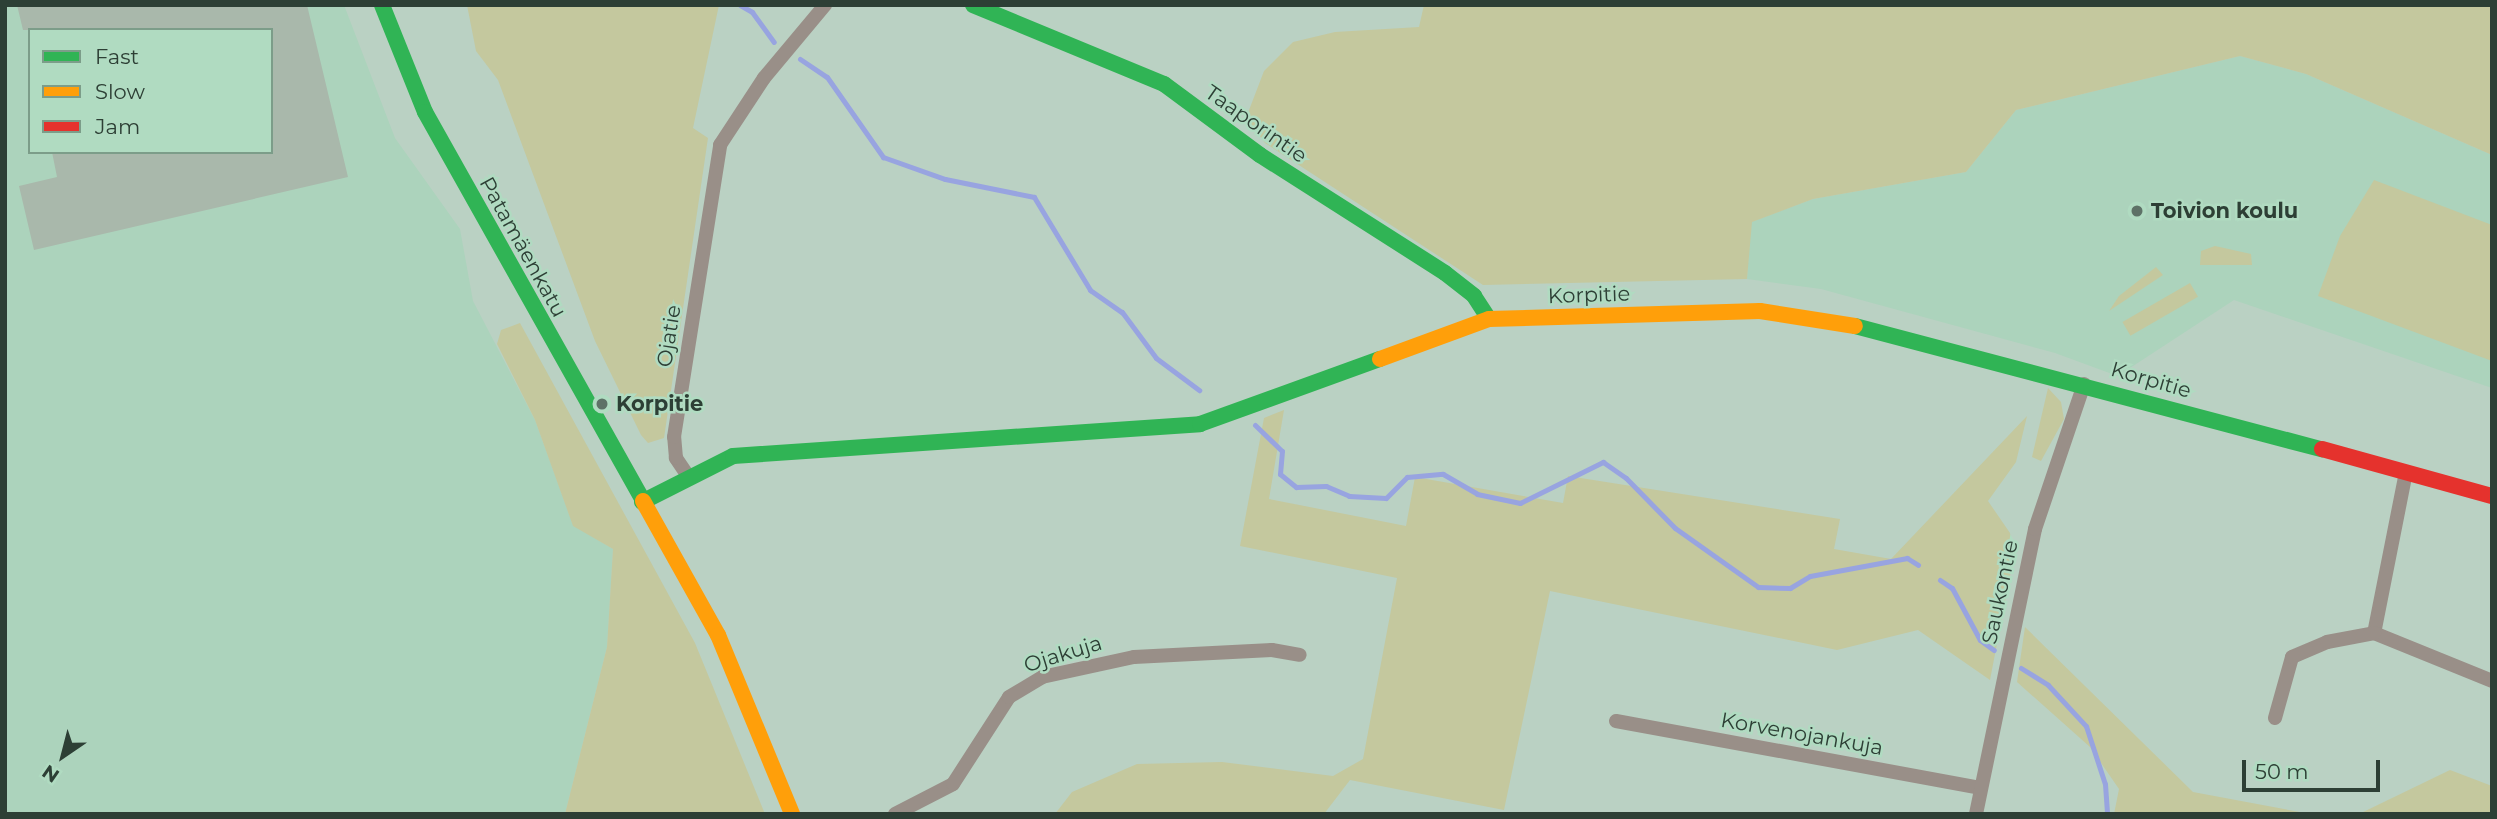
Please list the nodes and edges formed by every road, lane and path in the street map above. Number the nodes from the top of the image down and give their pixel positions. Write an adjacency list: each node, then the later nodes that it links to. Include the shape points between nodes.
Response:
1 (382, 5): 9 (street, Patamäenkatu, via 425,112)
2 (825, 5): 7 (street, Ojatie, via 764,78 720,145 674,437 676,458)
3 (973, 5): 4 (street, Taaporintie, via 1164,84 1260,155 1445,273 1474,296)
4 (1489, 319): 5 (street, Korpitie, via 1785,313); 7 (street, Korpitie, via 1200,424 733,456)
5 (2084, 384): 6 (street, Korpitie); 15 (street, Saukontie, via 2035,529)
6 (2406, 472): 8 (street, Korpitie); 10 (street)
7 (688, 476): 9 (street)
8 (2492, 496)
9 (642, 502): 16 (street, via 718,635)
10 (2374, 633): 12 (street); 13 (street, via 2327,642 2292,657)
11 (1300, 655): 17 (street, Ojakuja, via 1272,650 1134,657 1042,677 1009,697 953,784)
12 (2492, 681)
13 (2275, 718)
14 (1616, 721): 15 (street, Korvenojankuja)
15 (1980, 788): 18 (street, Saukontie)
16 (792, 814)
17 (895, 814)
18 (1976, 814)

